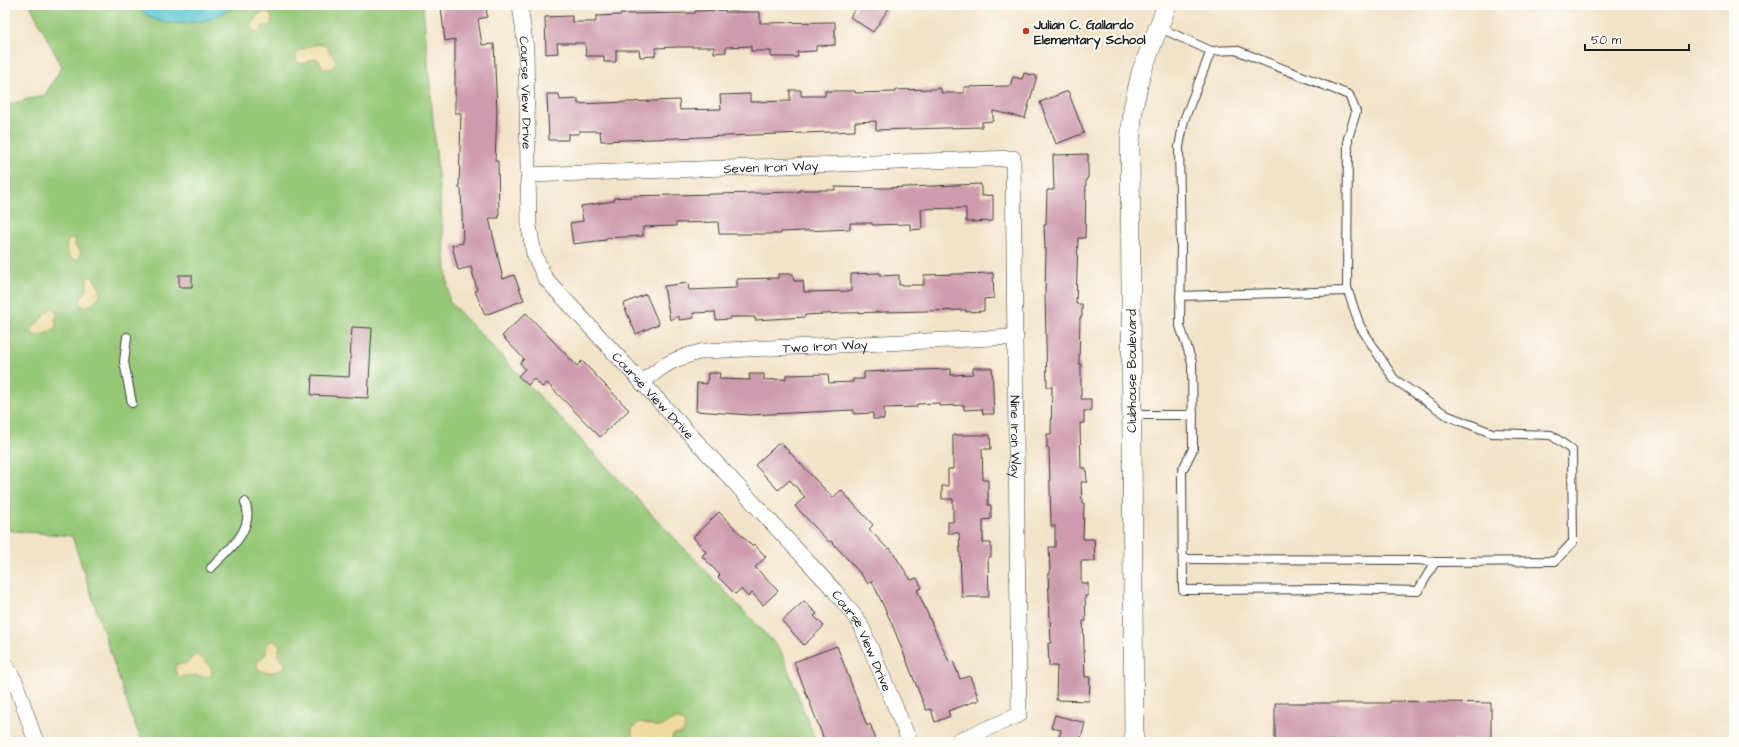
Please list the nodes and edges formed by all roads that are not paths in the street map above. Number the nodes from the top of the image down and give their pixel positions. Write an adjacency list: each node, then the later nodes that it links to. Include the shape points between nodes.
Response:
1 (520, 5): 6 (street, Course View Drive, via 526,49)
2 (1167, 5): 3 (street, Clubhouse Boulevard)
3 (1158, 27): 4 (lane); 13 (street, Clubhouse Boulevard, via 1141,73 1133,108 1130,143)
4 (1210, 51): 7 (lane, via 1236,50 1349,95 1356,112 1348,138); 8 (lane, via 1184,120 1179,147)
5 (1013, 158): 6 (street, Seven Iron Way); 10 (street, Nine Iron Way)
6 (528, 175): 11 (street, Course View Drive, via 529,227 534,254 546,278)
7 (1348, 292): 8 (lane); 17 (lane, via 1360,326 1394,379 1448,416 1492,433 1551,435 1572,450 1572,542 1555,561)
8 (1180, 296): 14 (lane, via 1180,326 1192,362)
9 (127, 337): 12 (lane, via 124,362)
10 (1016, 337): 11 (street, Two Iron Way, via 704,351 679,357 660,367); 22 (street, Nine Iron Way, via 1019,716)
11 (642, 383): 21 (street, Course View Drive, via 834,590 860,623)
12 (132, 403)
13 (1132, 415): 14 (lane); 23 (street, Clubhouse Boulevard)
14 (1193, 415): 16 (lane, via 1193,449 1182,471)
15 (245, 502): 18 (lane, via 249,519 243,531 234,546)
16 (1183, 559): 17 (lane); 17 (lane, via 1183,590 1418,591)
17 (1435, 562)
18 (211, 568)
19 (5, 664): 20 (street, via 15,681)
20 (36, 742)
21 (910, 742)
22 (955, 742)
23 (1134, 742)

